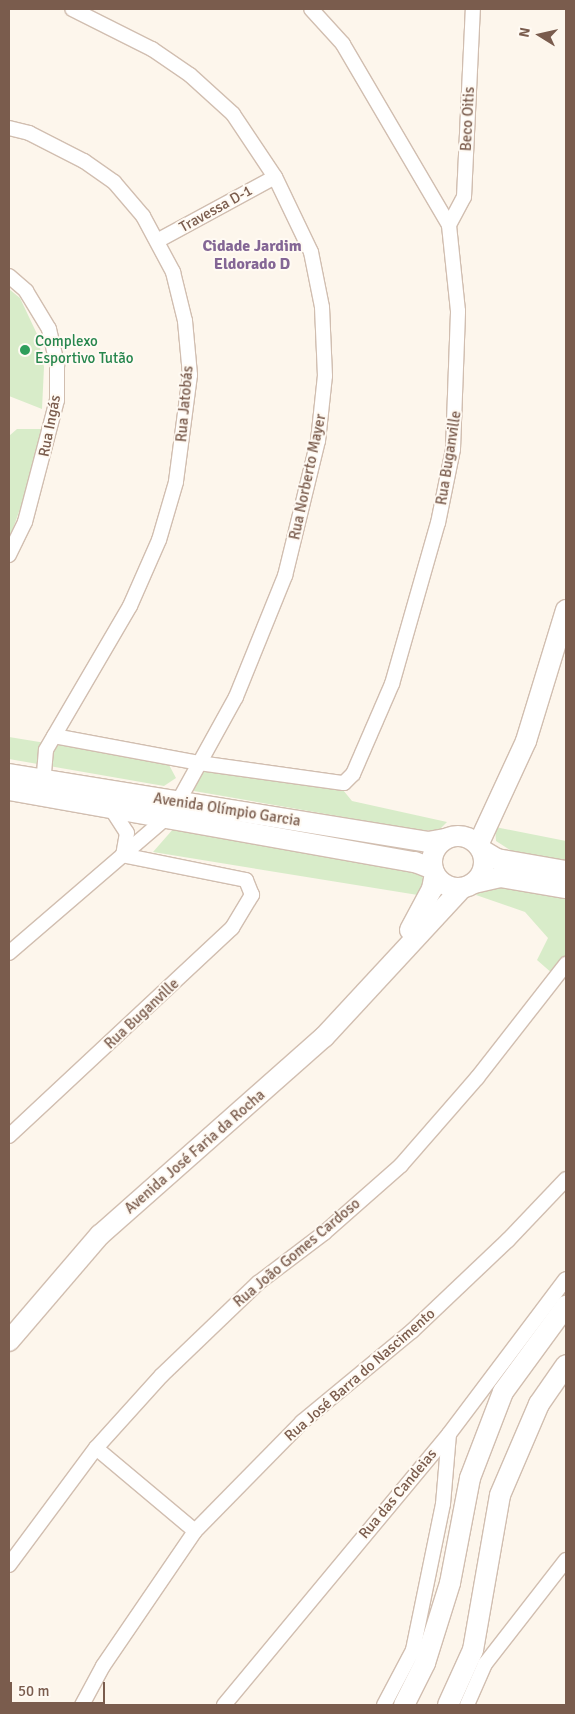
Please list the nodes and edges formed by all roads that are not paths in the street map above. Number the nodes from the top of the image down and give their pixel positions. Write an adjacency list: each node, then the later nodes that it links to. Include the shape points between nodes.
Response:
1 (72, 9): 5 (street, Rua Norberto Mayer, via 152,49 190,75 233,114)
2 (311, 9): 6 (street, Rua Buganville, via 343,44)
3 (473, 9): 6 (street, Beco Oitis, via 464,197)
4 (9, 128): 7 (street, Rua Jatobás, via 29,133 114,182)
5 (275, 176): 7 (street, Travessa D-1); 12 (street, Rua Norberto Mayer, via 311,252 322,307 325,376 318,441 304,512 272,610 236,697)
6 (449, 226): 12 (street, Rua Buganville, via 458,311 458,396 453,449 406,640 382,710 353,774 344,783 331,784)
7 (157, 241): 11 (street, Rua Jatobás, via 173,272 185,321 190,375 176,482 159,540 130,606)
8 (9, 276): 9 (street, Rua Ingás, via 26,291 48,329 57,365 57,400 28,513)
9 (9, 556)
10 (566, 610): 13 (street, via 542,697)
11 (54, 736): 12 (street); 15 (street, Rua Jatobás, via 46,750)
12 (199, 764): 17 (street, Rua Norberto Mayer)
13 (511, 773): 20 (street, via 472,824); 21 (street)
14 (9, 774): 15 (street, Avenida Olímpio Garcia)
15 (43, 788): 16 (street, Avenida Olímpio Garcia); 17 (street, Avenida Olímpio Garcia); 18 (street, Avenida Olímpio Garcia)
16 (9, 790)
17 (178, 802): 19 (street, Rua Norberto Mayer); 20 (street, Avenida Olímpio Garcia, via 428,842)
18 (112, 810): 19 (street, Avenida Olímpio Garcia); 22 (street, via 127,833)
19 (166, 819): 22 (street, Rua Norberto Mayer); 23 (street, Avenida Olímpio Garcia, via 415,862)
20 (449, 838): 21 (street, via 471,839); 23 (street, via 434,852)
21 (480, 847): 24 (street, via 497,859); 25 (street, via 484,868)
22 (122, 855): 27 (street, Rua Norberto Mayer); 30 (street, Rua Buganville, via 246,880 252,895 232,928)
23 (434, 871): 25 (street, via 446,885); 29 (street, Avenida José Faria da Rocha, via 432,888)
24 (566, 871)
25 (468, 886): 26 (street, via 500,877); 29 (street, Avenida José Faria da Rocha)
26 (566, 888)
27 (9, 953)
28 (566, 964): 37 (street, Rua João Gomes Cardoso, via 477,1078 401,1165 324,1233 258,1283 162,1376)
29 (386, 968): 34 (street, Avenida José Faria da Rocha, via 324,1037 100,1235)
30 (9, 1136)
31 (566, 1179): 38 (street, Rua José Barra do Nascimento, via 508,1240 412,1331 302,1422)
32 (566, 1279): 36 (street, Rua das Candeias)
33 (566, 1306): 44 (street, via 503,1392 470,1478 450,1583 428,1654)
34 (9, 1341)
35 (566, 1365): 45 (street, via 539,1404 500,1495 473,1650)
36 (449, 1434): 42 (street, Rua das Candeias); 43 (street, via 443,1504 413,1650)
37 (96, 1448): 38 (street); 40 (street, Rua João Gomes Cardoso)
38 (195, 1531): 41 (street, Rua José Barra do Nascimento, via 103,1666)
39 (566, 1560): 46 (street, via 485,1664)
40 (9, 1565)
41 (82, 1705)
42 (224, 1705)
43 (384, 1705)
44 (404, 1705)
45 (448, 1705)
46 (467, 1705)

